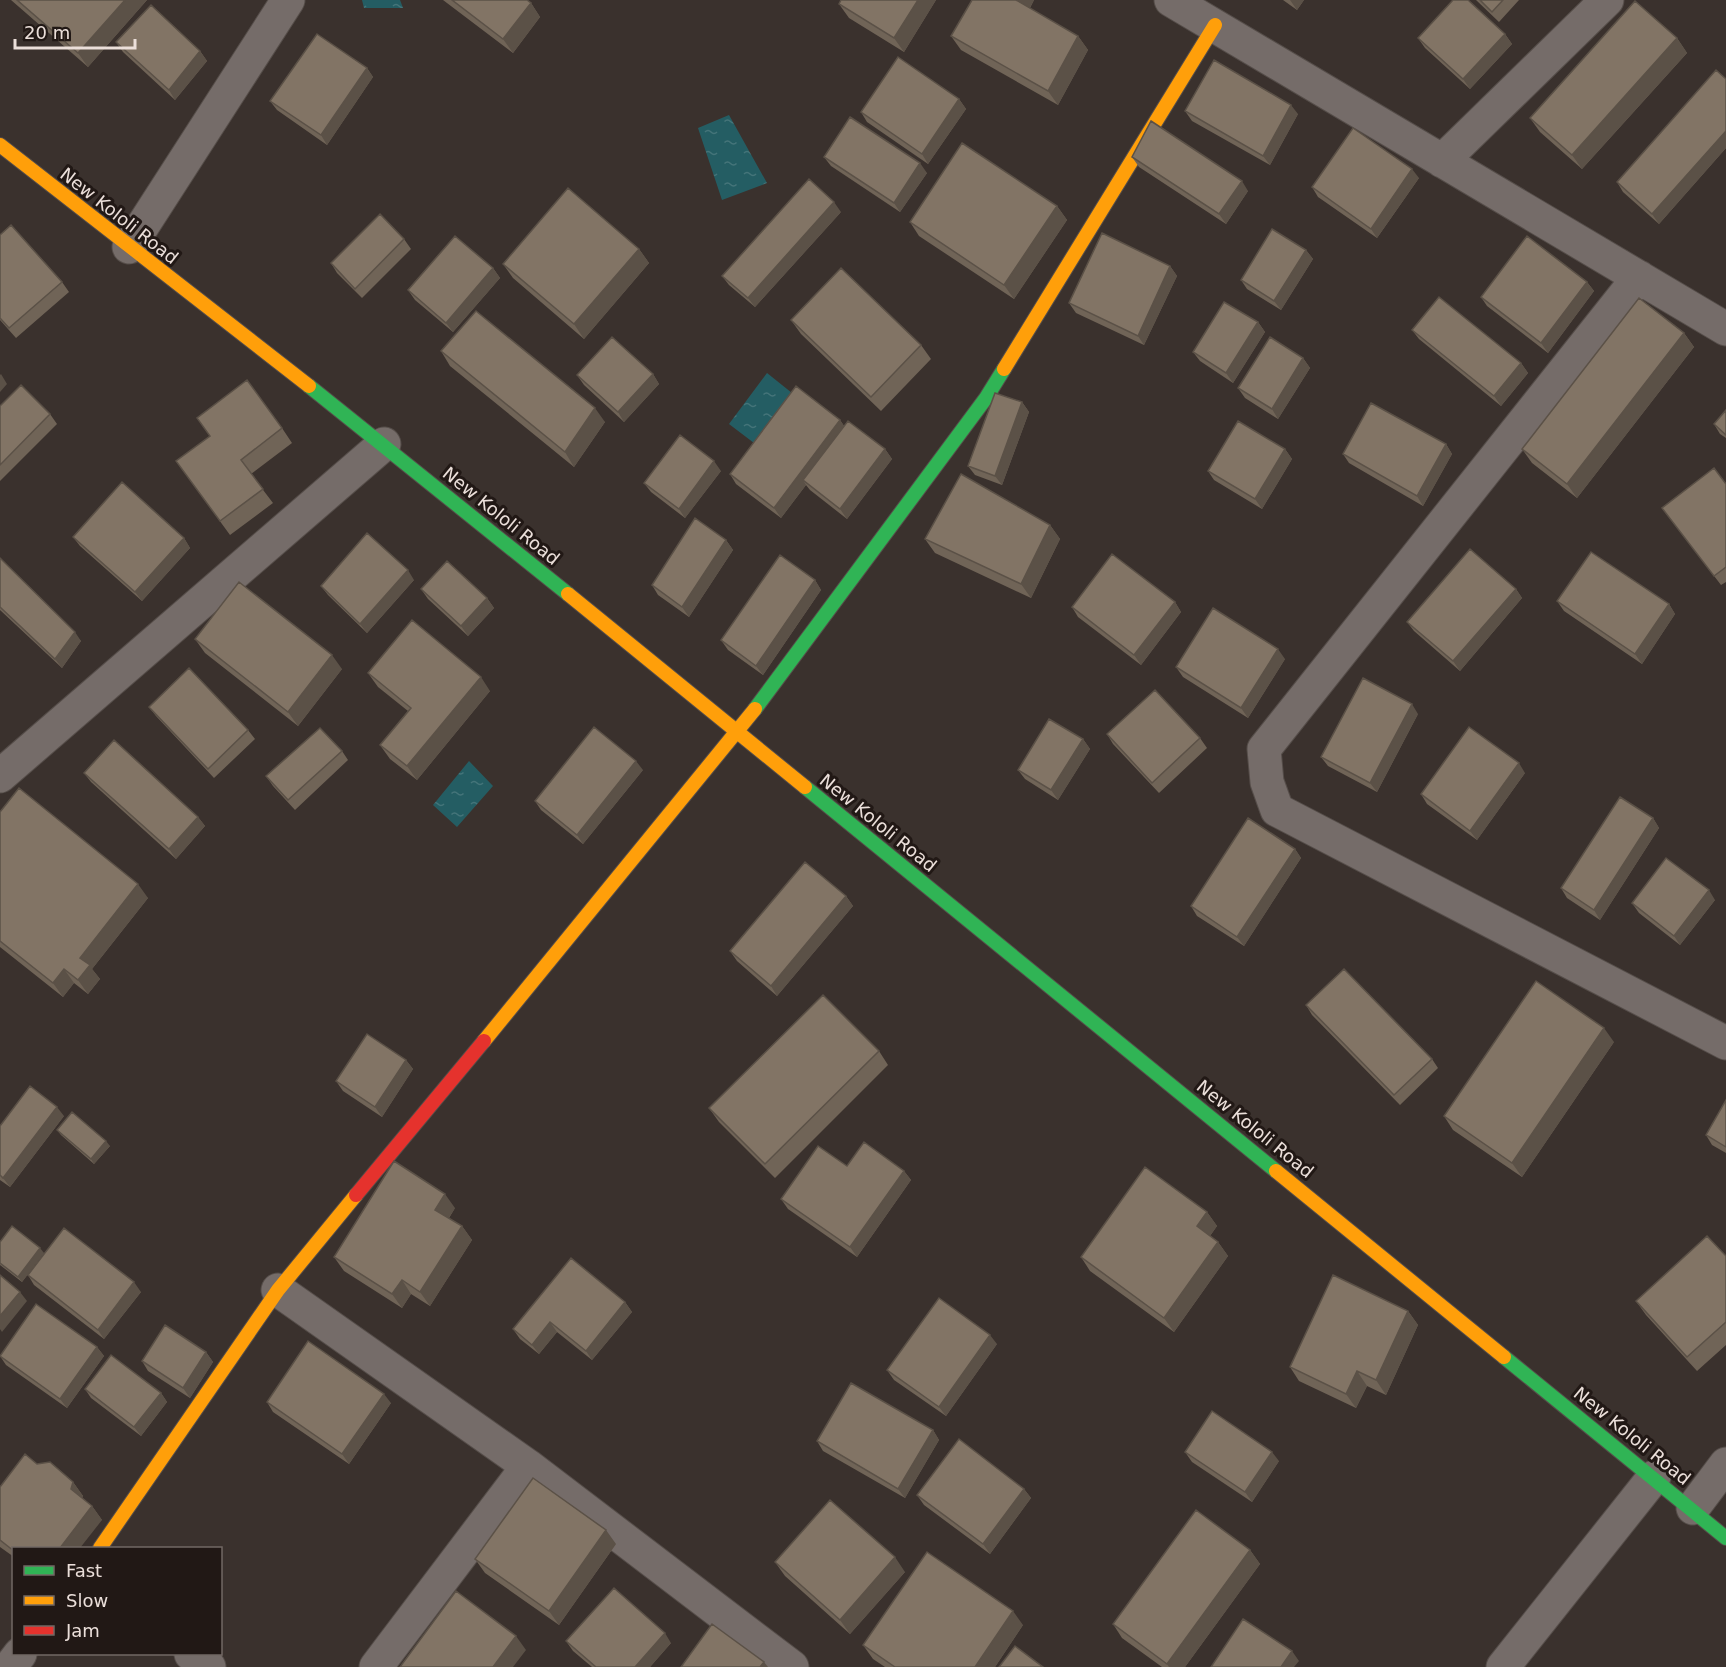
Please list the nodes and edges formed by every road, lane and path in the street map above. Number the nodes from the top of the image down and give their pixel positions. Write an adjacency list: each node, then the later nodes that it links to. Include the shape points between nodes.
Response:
1 (288, 0): 7 (street)
2 (1171, 0): 4 (street)
3 (1607, 0): 6 (street)
4 (1215, 25): 6 (street); 11 (street, via 986,398)
5 (0, 145): 7 (street, New Kololi Road)
6 (1442, 161): 8 (street)
7 (129, 247): 10 (street, New Kololi Road)
8 (1639, 277): 9 (street); 13 (street, via 1264,749 1267,782 1276,810)
9 (1726, 329)
10 (384, 444): 11 (street, New Kololi Road); 12 (street)
11 (738, 732): 14 (street); 17 (street, New Kololi Road)
12 (0, 776)
13 (1726, 1042)
14 (278, 1290): 16 (street); 20 (street)
15 (1726, 1464): 18 (street)
16 (528, 1466): 23 (street); 24 (street)
17 (1654, 1477): 18 (street, New Kololi Road); 25 (street)
18 (1693, 1508): 19 (street, New Kololi Road)
19 (1726, 1538)
20 (101, 1547)
21 (193, 1655): 22 (street)
22 (209, 1667)
23 (376, 1667)
24 (792, 1667)
25 (1503, 1667)

